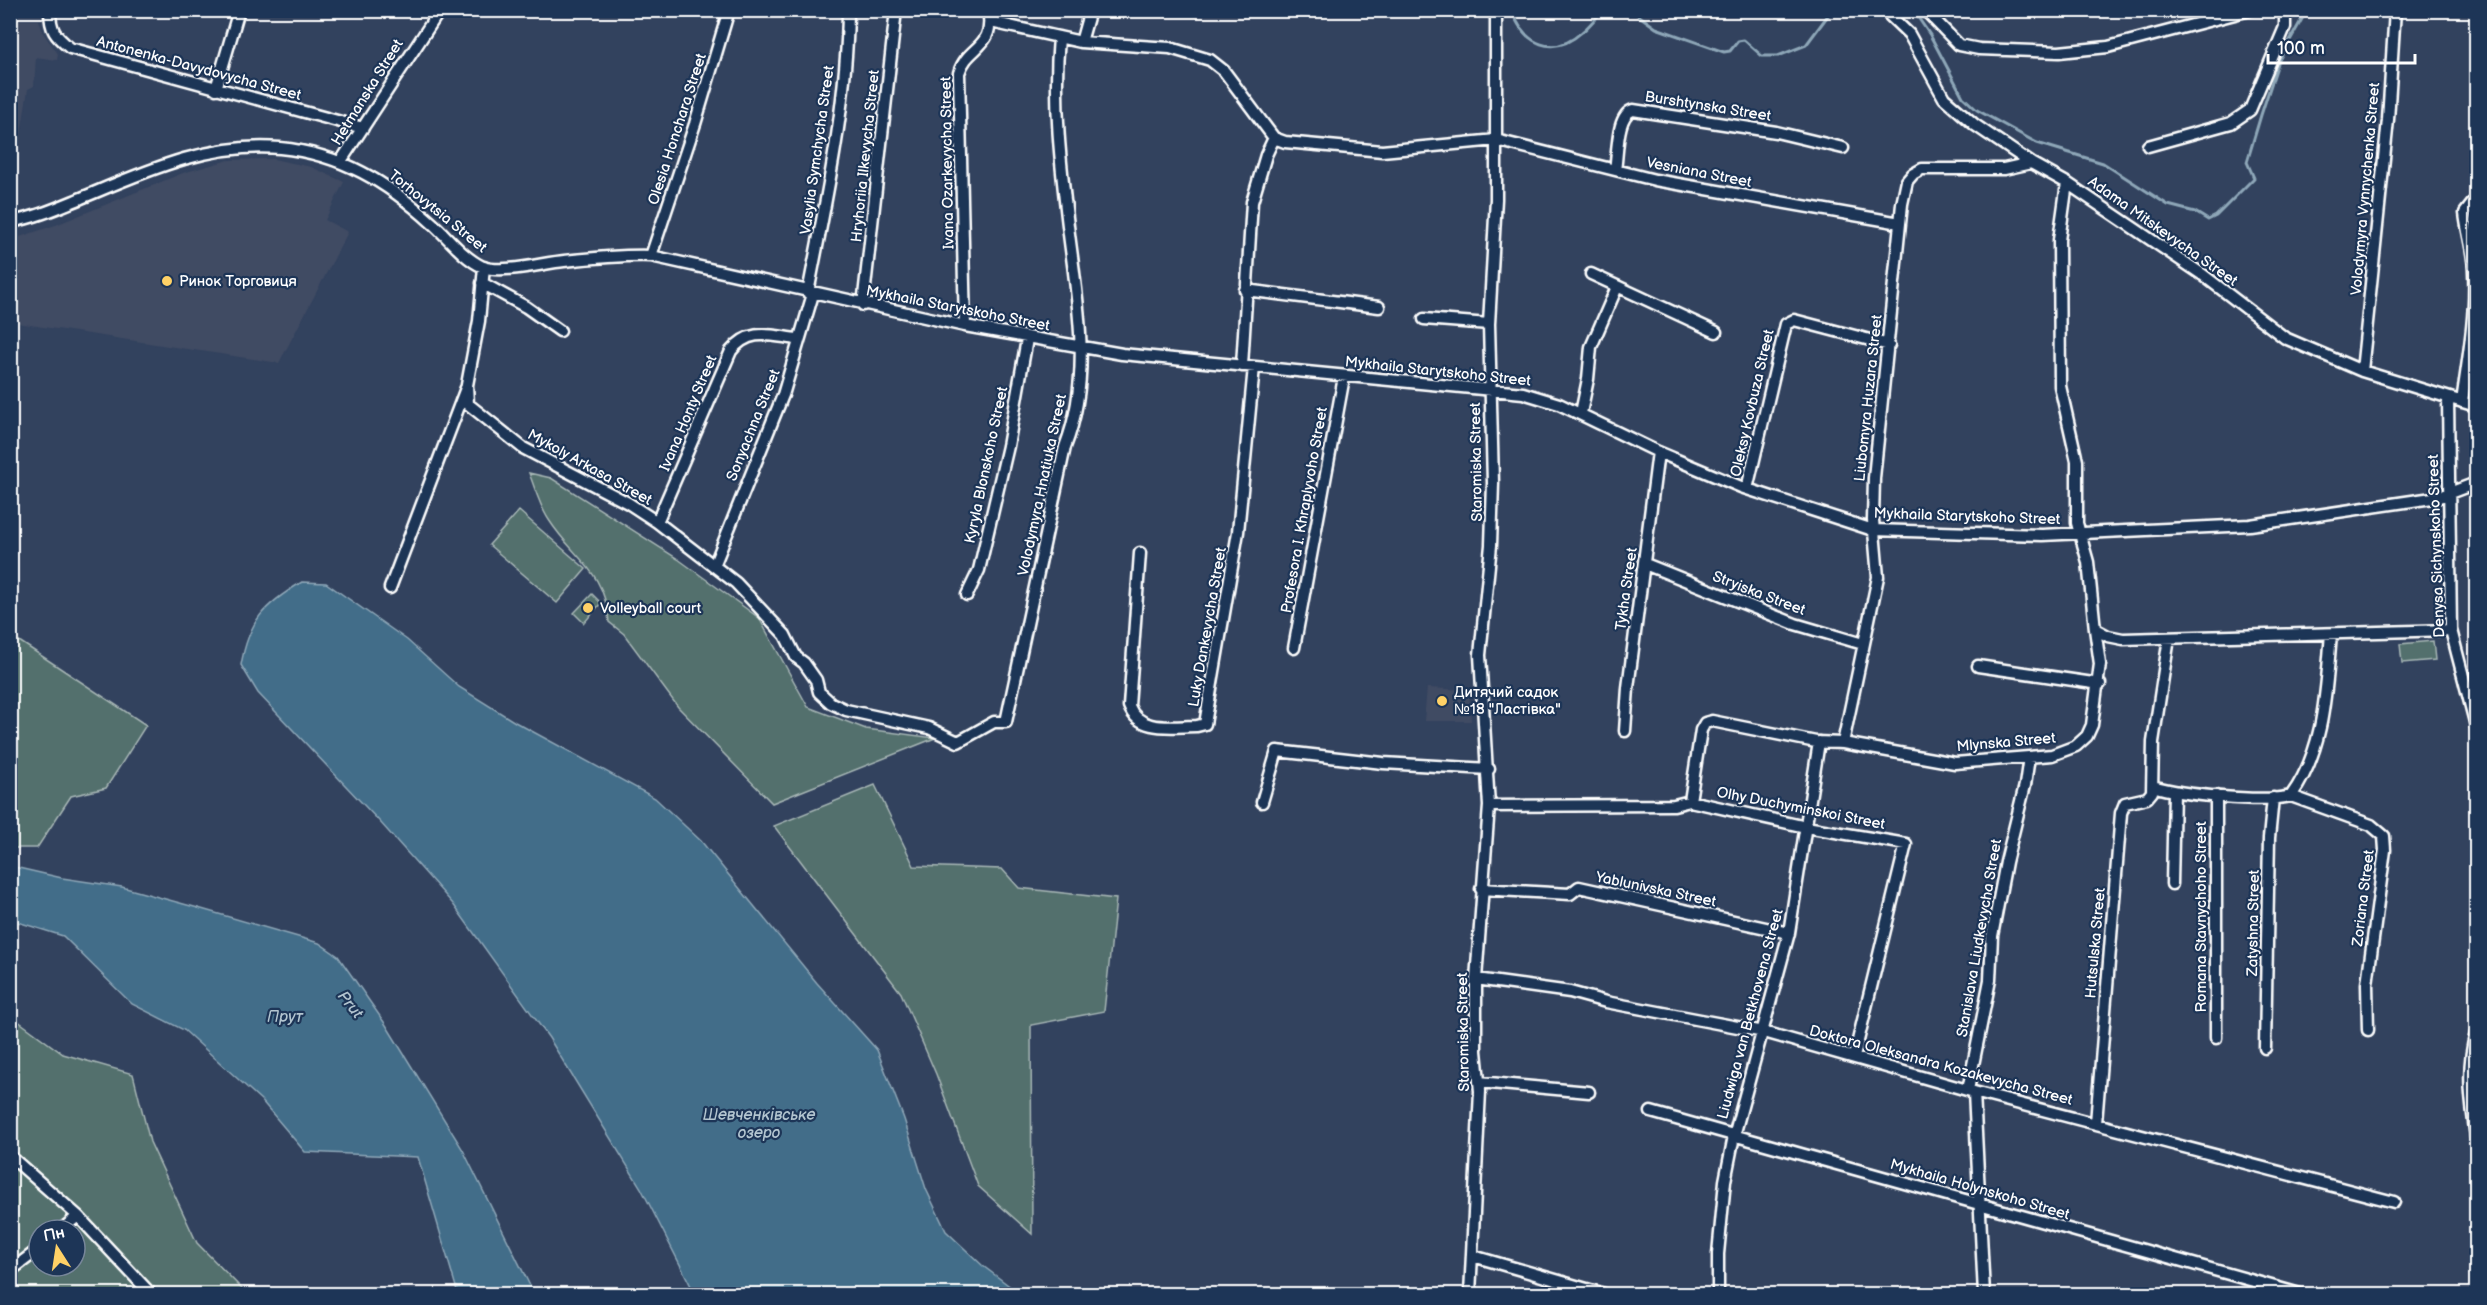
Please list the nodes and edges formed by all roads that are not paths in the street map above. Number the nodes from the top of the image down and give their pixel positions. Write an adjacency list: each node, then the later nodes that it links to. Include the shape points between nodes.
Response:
1 (50, 10): 18 (street, Antonenka-Davydovycha Street, via 55,36 70,48)
2 (239, 10): 18 (street)
3 (440, 10): 19 (street, Hetmanska Street)
4 (729, 10): 31 (street, Olesia Honchara Street)
5 (848, 10): 37 (street, Vasylia Symchycha Street, via 831,177)
6 (896, 10): 38 (street, Hryhoriia Ilkevycha Street)
7 (988, 10): 15 (street)
8 (1090, 10): 17 (street)
9 (1496, 10): 21 (street, Staromiska Street)
10 (1884, 10): 25 (street, Adama Mitskevycha Street, via 1909,34 1946,100 1984,132)
11 (1925, 10): 12 (street, via 1959,45 2059,52 2108,47)
12 (2250, 10)
13 (2285, 10): 22 (street, via 2285,27 2250,111 2231,123)
14 (2395, 10): 51 (street, Volodymyra Vynnychenka Street, via 2388,120)
15 (991, 22): 16 (street); 42 (street, Ivana Ozarkevycha Street, via 983,45 964,62 959,73)
16 (1059, 37): 17 (street); 48 (street, Volodymyra Hnatiuka Street, via 1056,87 1060,159)
17 (1081, 42): 20 (street, via 1170,48 1210,60 1231,80)
18 (216, 89): 19 (street, Antonenka-Davydovycha Street)
19 (363, 128): 24 (street, Hetmanska Street)
20 (1274, 138): 21 (street, via 1296,144 1382,152); 36 (street, via 1252,202)
21 (1496, 140): 26 (street, Vesniana Street); 41 (street, Staromiska Street)
22 (2148, 146)
23 (1843, 148): 26 (street, Burshtynska Street, via 1776,132 1633,110 1625,114 1622,123)
24 (341, 161): 29 (street, Torhovytsia Street, via 279,148 235,148 195,154 55,209); 32 (street, Torhovytsia Street, via 398,194)
25 (2031, 163): 27 (street, Adama Mitskevycha Street); 30 (street, Liubomyra Huzara Street, via 2004,169 1919,170 1907,182)
26 (1616, 170): 30 (street, Vesniana Street)
27 (2067, 183): 51 (street, Adama Mitskevycha Street, via 2285,338); 65 (street, Mlynska Street, via 2059,240 2060,386 2077,461)
28 (2476, 199): 56 (street, via 2465,213 2475,286 2473,339)
29 (10, 222)
30 (1900, 223): 47 (street, Liubomyra Huzara Street)
31 (651, 256): 32 (street, Mykhaila Starytskoho Street, via 618,255 507,268); 37 (street, Mykhaila Starytskoho Street)
32 (484, 267): 34 (street)
33 (1591, 274): 35 (street)
34 (482, 283): 43 (street); 53 (street)
35 (1617, 287): 44 (street); 58 (street, via 1591,347)
36 (1245, 290): 39 (street); 49 (street)
37 (810, 293): 38 (street, Mykhaila Starytskoho Street); 45 (street, Sonyachna Street)
38 (863, 305): 42 (street, Mykhaila Starytskoho Street)
39 (1379, 307)
40 (1424, 320): 41 (street)
41 (1489, 324): 54 (street, Staromiska Street)
42 (965, 326): 46 (street, Mykhaila Starytskoho Street)
43 (560, 331)
44 (1716, 332)
45 (798, 339): 63 (street, Ivana Honty Street, via 756,335 739,341 731,351); 68 (street, Sonyachna Street, via 783,395)
46 (1027, 339): 48 (street, Mykhaila Starytskoho Street); 70 (street, Kyryla Blonskoho Street, via 1008,446 979,570)
47 (1889, 345): 61 (street, Oleksy Kovbuza Street, via 1794,320 1786,324); 64 (street, Liubomyra Huzara Street, via 1878,430)
48 (1083, 347): 49 (street, Mykhaila Starytskoho Street); 79 (street, Volodymyra Hnatiuka Street, via 1071,431)
49 (1242, 366): 50 (street, Mykhaila Starytskoho Street)
50 (1254, 367): 52 (street, Mykhaila Starytskoho Street); 66 (street, Luky Dankevycha Street, via 1238,532 1205,724 1145,725 1132,715 1129,706)
51 (2362, 371): 55 (street, Adama Mitskevycha Street)
52 (1344, 376): 54 (street, Mykhaila Starytskoho Street); 76 (street, Profesora I. Khraplyvoho Street)
53 (467, 385): 63 (street, Mykoly Arkasa Street, via 468,404 523,448); 69 (street)
54 (1490, 391): 58 (street, Mykhaila Starytskoho Street, via 1532,395); 85 (street, Staromiska Street, via 1491,544 1480,656)
55 (2448, 398): 56 (street, Adama Mitskevycha Street); 62 (street, Denysa Sichynskoho Street)
56 (2462, 402): 57 (street, Adama Mitskevycha Street)
57 (2476, 406)
58 (1581, 413): 59 (street, Mykhaila Starytskoho Street)
59 (1658, 452): 61 (street, Mykhaila Starytskoho Street); 67 (street, Tykha Street)
60 (2476, 483): 62 (street, Mykhaila Starytskoho Street)
61 (1747, 489): 64 (street, Mykhaila Starytskoho Street)
62 (2448, 495): 65 (street, Mykhaila Starytskoho Street, via 2250,525); 72 (street, Denysa Sichynskoho Street)
63 (657, 522): 68 (street, Mykoly Arkasa Street)
64 (1874, 530): 65 (street, Mykhaila Starytskoho Street); 75 (street, Liubomyra Huzara Street, via 1878,568)
65 (2080, 534): 71 (street, Mlynska Street, via 2088,562)
66 (1140, 553)
67 (1645, 564): 75 (street, Stryiska Street, via 1795,624); 81 (street, Tykha Street, via 1630,668)
68 (714, 566): 79 (street, Mykoly Arkasa Street, via 736,583 785,635 796,657 816,680 819,692 831,703 846,710 929,728 958,742 994,722)
69 (390, 588)
70 (968, 595)
71 (2095, 629): 74 (street, via 2117,639); 78 (street, Mlynska Street)
72 (2451, 630): 73 (street); 80 (street, Denysa Sichynskoho Street)
73 (2331, 634): 74 (street); 89 (street, via 2318,736)
74 (2169, 638): 86 (street, via 2153,742)
75 (1863, 644): 83 (street, Liubomyra Huzara Street)
76 (1294, 648)
77 (1978, 666): 78 (street)
78 (2100, 684): 84 (street, Mlynska Street, via 2092,725 2085,738 2066,751)
79 (1006, 722)
80 (2476, 726)
81 (1626, 731)
82 (1819, 742): 83 (street, Mlynska Street); 91 (street, Mlynska Street, via 1727,722 1707,722 1701,730); 94 (street, Liudwiga van Betkhovena Street)
83 (1843, 743): 84 (street, Mlynska Street, via 1955,763)
84 (2029, 758): 106 (street, Stanislava Liudkevycha Street, via 1992,936 1990,980)
85 (1489, 769): 92 (street, via 1277,752); 93 (street, Staromiska Street)
86 (2153, 786): 87 (street); 109 (street, Hutsulska Street, via 2147,798 2125,803 2121,813)
87 (2174, 792): 88 (street); 95 (street)
88 (2216, 796): 90 (street); 102 (street, Romana Stavnychoho Street)
89 (2291, 796): 90 (street); 99 (street, Zoriana Street, via 2371,825 2384,836 2367,984)
90 (2273, 798): 103 (street, Zatyshna Street)
91 (1690, 801): 93 (street, via 1674,805); 94 (street, Olhy Duchyminskoi Street)
92 (1262, 802)
93 (1489, 806): 96 (street, Staromiska Street)
94 (1806, 827): 97 (street, Liudwiga van Betkhovena Street); 104 (street, Olhy Duchyminskoi Street, via 1906,844)
95 (2172, 884)
96 (1481, 889): 97 (street, Yablunivska Street, via 1570,894 1578,887); 98 (street, Staromiska Street)
97 (1789, 933): 100 (street, Liudwiga van Betkhovena Street)
98 (1476, 979): 100 (street, Doktora Oleksandra Kozakevycha Street, via 1560,990); 105 (street, Staromiska Street)
99 (2368, 1030)
100 (1764, 1032): 104 (street, Doktora Oleksandra Kozakevycha Street); 110 (street, Liudwiga van Betkhovena Street)
101 (2476, 1033): 111 (street, via 2470,1074)
102 (2216, 1038)
103 (2265, 1048)
104 (1854, 1057): 106 (street, Doktora Oleksandra Kozakevycha Street)
105 (1479, 1082): 107 (street); 117 (street, Staromiska Street)
106 (1971, 1091): 109 (street, Doktora Oleksandra Kozakevycha Street); 114 (street, Stanislava Liudkevycha Street)
107 (1589, 1092)
108 (1651, 1112): 110 (street, Mykhaila Holynskoho Street)
109 (2096, 1123): 113 (street, Doktora Oleksandra Kozakevycha Street)
110 (1734, 1136): 114 (street, Mykhaila Holynskoho Street); 123 (street, Liudwiga van Betkhovena Street, via 1722,1192)
111 (2476, 1137)
112 (10, 1156): 115 (street)
113 (2394, 1202)
114 (1980, 1204): 124 (street, Stanislava Liudkevycha Street); 125 (street, Mykhaila Holynskoho Street)
115 (78, 1216): 116 (street); 120 (street)
116 (76, 1218)
117 (1473, 1256): 121 (street, Staromiska Street); 122 (street)
118 (27, 1258): 119 (street)
119 (10, 1271)
120 (151, 1294)
121 (1470, 1294)
122 (1604, 1294)
123 (1718, 1294)
124 (1984, 1294)
125 (2300, 1294)

